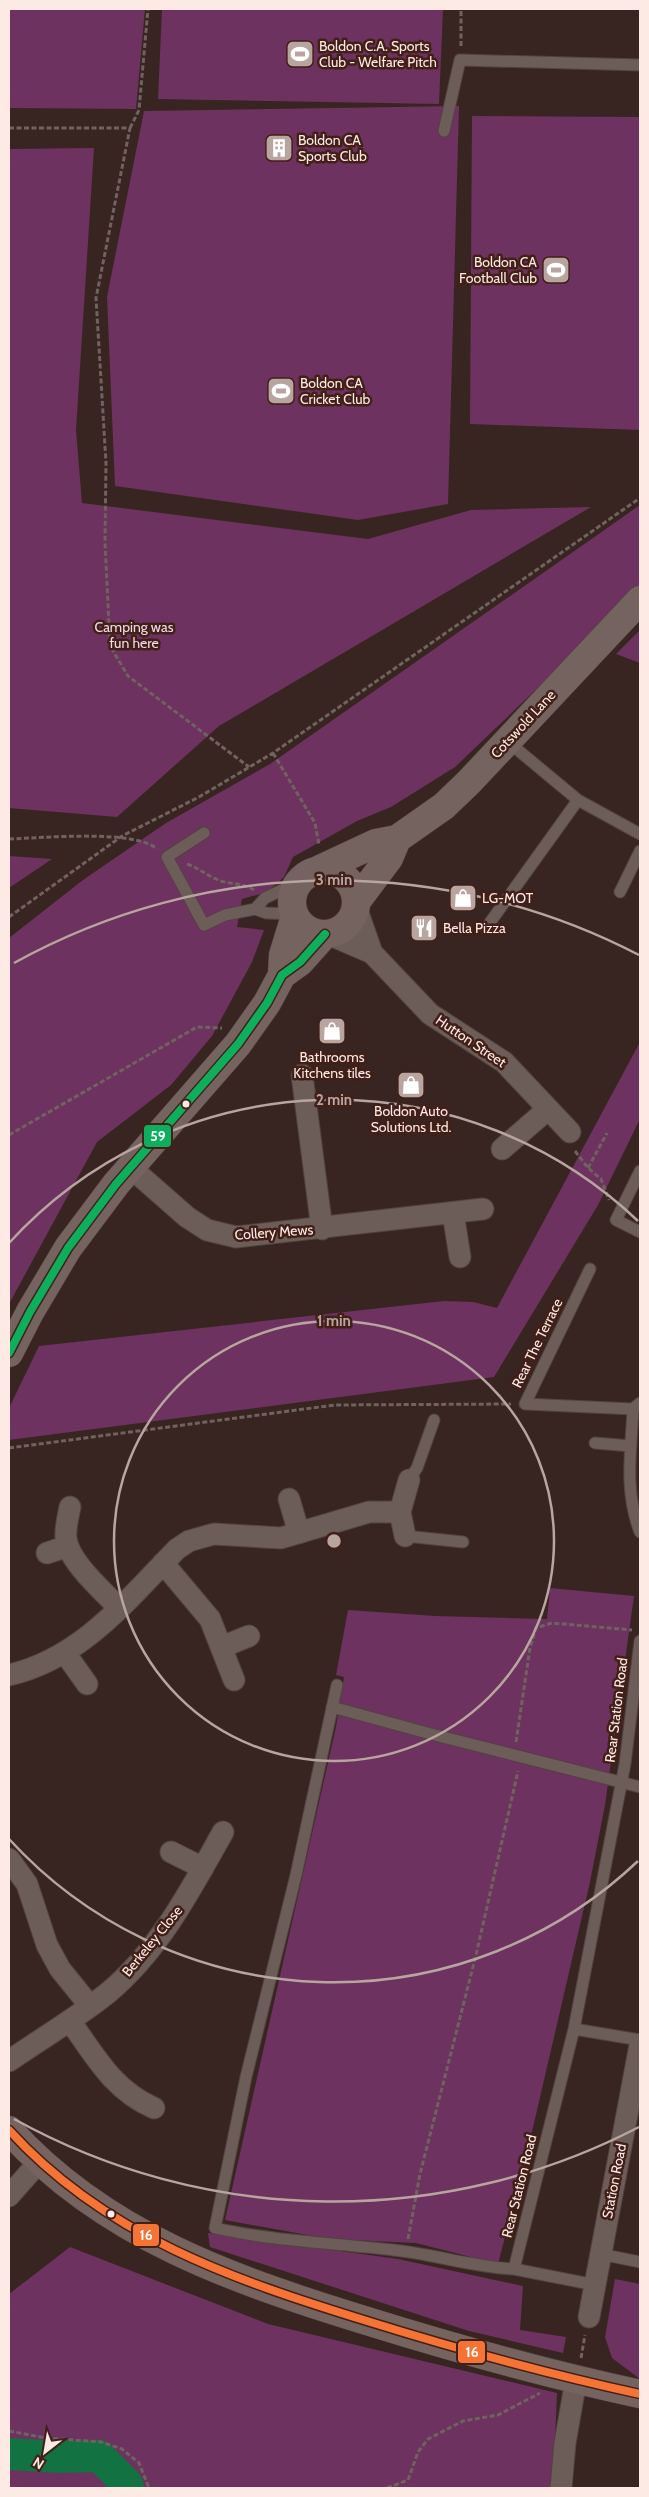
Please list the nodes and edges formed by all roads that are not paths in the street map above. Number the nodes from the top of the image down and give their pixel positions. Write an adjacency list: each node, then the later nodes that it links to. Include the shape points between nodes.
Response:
1 (640, 65): 2 (lane, via 460,60)
2 (444, 131)
3 (640, 600): 4 (street, Cotswold Lane)
4 (508, 741): 5 (lane); 8 (street, Cotswold Lane, via 444,806)
5 (578, 800): 7 (lane); 15 (lane)
6 (204, 833): 13 (lane, via 167,857 204,925 225,915)
7 (640, 834)
8 (396, 839): 10 (street, Cotswold Lane, via 376,843); 12 (street, via 389,858)
9 (640, 851): 11 (lane)
10 (308, 876): 12 (street, via 335,872 344,877 350,884); 13 (lane, via 265,898); 14 (street, via 292,897)
11 (620, 892)
12 (356, 904): 16 (street, via 347,925); 17 (street, Hutton Street)
13 (255, 909): 14 (lane)
14 (294, 915): 16 (street, via 307,930); 18 (street, via 283,955)
15 (486, 928)
16 (327, 934): 17 (street, Hutton Street); 18 (street, via 300,962)
17 (372, 953): 20 (street, Hutton Street, via 430,1014 504,1062)
18 (282, 975): 23 (street, via 250,1029)
19 (302, 1075): 27 (street, Collery Mews)
20 (548, 1109): 21 (street, Hutton Street); 22 (street)
21 (570, 1132)
22 (502, 1149)
23 (130, 1167): 27 (street, Collery Mews, via 187,1217 207,1230 236,1238); 31 (street, via 68,1248)
24 (640, 1171): 28 (lane, via 616,1220)
25 (483, 1209): 26 (street, Collery Mews)
26 (454, 1213): 27 (street, Collery Mews); 29 (street)
27 (322, 1229)
28 (640, 1232)
29 (460, 1258)
30 (590, 1269): 32 (lane, Rear The Terrace, via 524,1404)
31 (9, 1354)
32 (636, 1406): 35 (lane)
33 (434, 1420): 36 (lane)
34 (595, 1443): 35 (lane)
35 (631, 1446): 40 (lane, via 629,1491)
36 (409, 1480): 39 (street)
37 (289, 1499): 41 (street)
38 (70, 1507): 44 (street, via 65,1537)
39 (400, 1512): 41 (street, via 370,1512); 42 (street)
40 (640, 1532)
41 (299, 1533): 46 (street, via 268,1539 214,1534 200,1536 177,1549)
42 (405, 1536): 43 (lane)
43 (463, 1542)
44 (68, 1546): 45 (street); 47 (street, via 76,1561)
45 (47, 1553)
46 (163, 1563): 47 (street); 50 (street, via 210,1619)
47 (118, 1608): 51 (street)
48 (249, 1636): 50 (street)
49 (640, 1641): 57 (lane, Rear Station Road)
50 (222, 1648): 53 (street)
51 (65, 1653): 52 (street, via 27,1671); 54 (street)
52 (9, 1675)
53 (234, 1680)
54 (86, 1684)
55 (337, 1685): 56 (lane)
56 (332, 1706): 57 (lane); 75 (lane, via 296,1875 246,2077 215,2228 406,2252 482,2268)
57 (621, 1783): 58 (lane, Rear Station Road); 65 (lane, Rear Station Road)
58 (640, 1787)
59 (223, 1832): 62 (street, Berkeley Close)
60 (171, 1852): 62 (street)
61 (9, 1859): 63 (street, via 27,1884 47,1945 60,1969)
62 (203, 1868): 63 (street, Berkeley Close, via 188,1897 160,1937 126,1976)
63 (90, 2006): 64 (street, Berkeley Close)
64 (70, 2021): 68 (street, Berkeley Close); 69 (street, via 110,2077 136,2100)
65 (574, 2029): 66 (lane); 75 (lane, Rear Station Road)
66 (640, 2040)
67 (640, 2045): 73 (street, Station Road)
68 (9, 2061)
69 (154, 2108)
70 (9, 2130): 71 (street)
71 (39, 2162): 72 (street); 78 (street, via 102,2210 148,2238 246,2281 438,2343)
72 (9, 2196)
73 (600, 2254): 74 (lane); 76 (street, Station Road)
74 (640, 2262)
75 (514, 2269): 76 (lane)
76 (594, 2285): 77 (street, Station Road)
77 (589, 2317)
78 (572, 2379): 79 (street); 80 (street)
79 (640, 2394)
80 (561, 2488)

